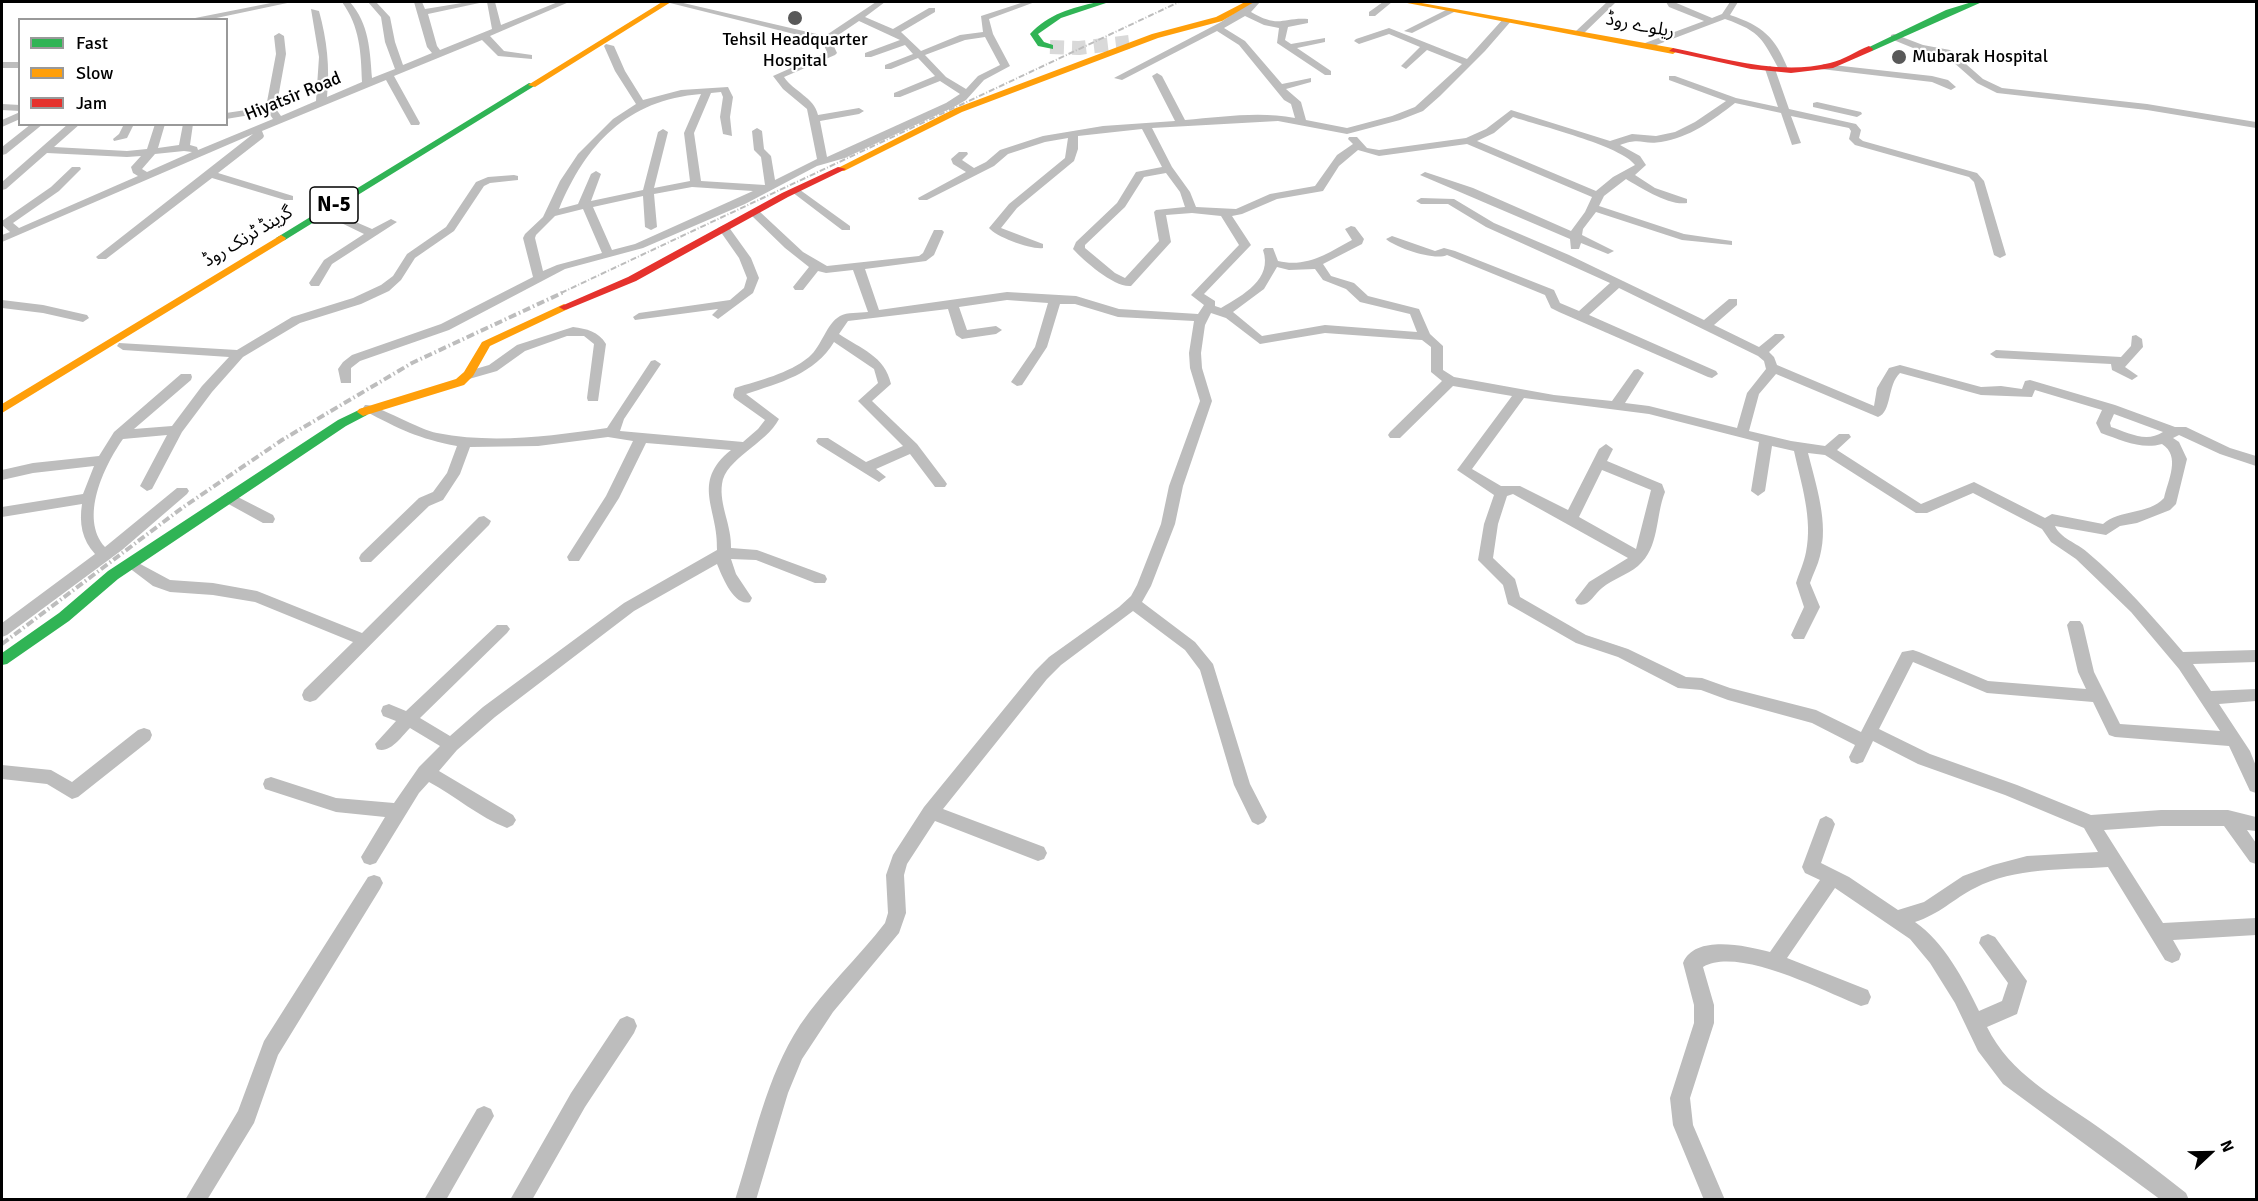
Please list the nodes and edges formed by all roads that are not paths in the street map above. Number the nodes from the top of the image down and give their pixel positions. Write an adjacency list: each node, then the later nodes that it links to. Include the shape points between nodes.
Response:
1 (288, 2): 22 (street)
2 (346, 2): 75 (street, via 362,29)
3 (372, 2): 67 (street, via 385,17)
4 (418, 2): 27 (street)
5 (480, 2): 27 (street)
6 (491, 2): 38 (street)
7 (537, 2): 28 (street)
8 (565, 2): 28 (street, Hiyatsir Road)
9 (648, 2): 127 (main road, گرینڈ ٹرنک روڈ / N-5)
10 (669, 2): 46 (street); 133 (main road, گرینڈ ٹرنک روڈ / N-5)
11 (881, 2): 32 (street)
12 (1105, 2): 54 (main road, via 1058,14 1045,22 1034,34 1041,44)
13 (1222, 2): 50 (main road)
14 (1256, 2): 23 (street)
15 (1388, 2): 29 (street)
16 (1406, 2): 25 (main road, ریلوے روڈ)
17 (1612, 2): 41 (street)
18 (1670, 2): 35 (street)
19 (1734, 2): 30 (street)
20 (1021, 3): 42 (street, via 984,18)
21 (1970, 3): 45 (main road)
22 (261, 4): 31 (street)
23 (1248, 7): 36 (street, via 1263,23); 37 (street); 138 (main road, via 1209,23 1155,36 986,98)
24 (932, 10): 40 (street)
25 (1451, 10): 33 (main road, ریلوے روڈ); 39 (street)
26 (315, 11): 82 (street, via 326,62)
27 (423, 12): 56 (street, via 432,47)
28 (534, 14): 38 (street, Hiyatsir Road)
29 (1372, 14)
30 (1725, 16): 35 (street); 66 (street, via 1767,36)
31 (198, 18)
32 (858, 18): 40 (street); 46 (street)
33 (1507, 20): 41 (main road, ریلوے روڈ); 60 (street)
34 (1305, 21): 36 (street)
35 (1712, 21): 51 (street)
36 (1284, 25): 55 (street, via 1280,39)
37 (1217, 27): 72 (street); 77 (street, via 1242,42)
38 (497, 29): 43 (street, Hiyatsir Road)
39 (1409, 31)
40 (895, 32): 48 (street)
41 (1579, 33): 51 (main road, ریلوے روڈ)
42 (988, 34): 58 (street, via 963,37); 79 (street, via 1005,66 981,78)
43 (483, 35): 56 (street, Hiyatsir Road); 59 (street, via 501,54)
44 (279, 36): 86 (street, via 282,54)
45 (1894, 37): 64 (main road); 105 (street, via 1947,52 1980,81 2000,91 2103,101)
46 (826, 39): 93 (street, via 832,53 778,76 786,89 808,103)
47 (1322, 40): 55 (street)
48 (907, 41): 57 (street); 58 (street)
49 (1359, 41): 53 (street, via 1387,31)
50 (1129, 42)
51 (1648, 45): 66 (main road, ریلوے روڈ)
52 (609, 46): 83 (street)
53 (1426, 46): 60 (street); 63 (street)
54 (1050, 47)
55 (1289, 47): 68 (street)
56 (438, 54): 67 (street, Hiyatsir Road)
57 (868, 55)
58 (920, 55): 65 (street); 71 (street)
59 (529, 57)
60 (1468, 63): 108 (street, via 1419,109)
61 (2, 65): 62 (street)
62 (18, 65)
63 (1406, 66)
64 (1828, 66): 66 (main road, ریلوے روڈ); 76 (street, via 1932,79)
65 (888, 67)
66 (1777, 69): 88 (street)
67 (399, 70): 69 (street, Hiyatsir Road)
68 (1328, 73)
69 (388, 75): 75 (street, Hiyatsir Road); 96 (street)
70 (1157, 76): 97 (street)
71 (941, 77): 79 (street); 80 (street)
72 (1119, 78)
73 (1672, 78): 81 (street)
74 (1308, 80): 77 (street)
75 (367, 84): 82 (street, Hiyatsir Road)
76 (1951, 87)
77 (1279, 88): 95 (street, via 1296,102)
78 (707, 90): 83 (street, via 666,95); 111 (street, via 727,91); 135 (street, via 689,133)
79 (966, 93): 123 (street, via 950,105 874,142)
80 (897, 95)
81 (1733, 100): 88 (street); 115 (street, via 1709,118 1665,139 1632,136)
82 (321, 103): 94 (street, Hiyatsir Road)
83 (641, 104): 150 (street, via 606,129 565,181)
84 (2, 107): 85 (street)
85 (18, 108)
86 (271, 109): 91 (street); 94 (street)
87 (859, 111): 93 (street)
88 (1785, 112): 92 (street); 114 (street)
89 (1857, 114): 92 (street, via 1818,102)
90 (18, 116): 98 (street)
91 (228, 116)
92 (1814, 117): 168 (street, via 1852,126 1856,130 1854,139 1863,145 1976,177)
93 (815, 119): 123 (street)
94 (279, 120): 106 (street, Hiyatsir Road)
95 (1301, 122): 97 (street, via 1260,118); 108 (street)
96 (415, 123)
97 (1180, 123): 104 (street)
98 (2, 124)
99 (35, 126): 121 (street)
100 (73, 126): 119 (street)
101 (128, 126): 112 (street)
102 (159, 126): 120 (street)
103 (188, 126): 117 (street)
104 (1146, 126): 110 (street); 125 (street)
105 (2256, 126)
106 (256, 130): 118 (street, Hiyatsir Road); 128 (street, via 259,136)
107 (757, 131): 137 (street, via 759,150 766,156)
108 (1347, 131): 116 (street)
109 (663, 132): 139 (street)
110 (1073, 133): 126 (street, via 1004,152); 164 (street, via 1070,159 1014,206 996,228)
111 (728, 134)
112 (118, 139)
113 (1468, 141): 115 (street, via 1490,131 1511,112); 116 (street, via 1379,153); 140 (street)
114 (1796, 143)
115 (1611, 145): 131 (street, via 1641,162 1639,168)
116 (1358, 146): 149 (street, via 1342,155 1319,189 1274,196 1246,209)
117 (184, 148): 118 (street); 120 (street)
118 (211, 148): 132 (street, Hiyatsir Road)
119 (45, 150): 120 (street, via 112,154); 136 (street)
120 (152, 151): 132 (street, via 136,167)
121 (2, 152)
122 (963, 154): 126 (street, via 957,162)
123 (823, 161): 137 (street)
124 (76, 169): 157 (street, via 55,189 6,223)
125 (1169, 170): 147 (street); 147 (street, via 1140,174 1122,205 1079,249 1127,283 1166,240 1160,212)
126 (973, 172): 142 (street)
127 (364, 173): 133 (main road); 179 (main road, گرینڈ ٹرنک روڈ / N-5)
128 (211, 174): 141 (street); 169 (street)
129 (596, 174): 145 (street)
130 (1425, 175): 161 (street, via 1469,190)
131 (1627, 175): 140 (street); 144 (street, via 1651,190)
132 (146, 176): 157 (street, Hiyatsir Road)
133 (379, 178): 218 (main road, گرینڈ ٹرنک روڈ / N-5)
134 (514, 178): 199 (street, via 480,184 450,229 411,256 397,278 385,288 296,320)
135 (696, 184): 137 (street); 139 (street)
136 (2, 187)
137 (768, 188): 167 (street, via 639,246)
138 (796, 190): 148 (main road); 155 (street)
139 (648, 192): 145 (street); 153 (street)
140 (1598, 196): 146 (street)
141 (289, 198)
142 (922, 198)
143 (1421, 201): 170 (street, via 1450,201 1490,225)
144 (1683, 201)
145 (585, 206): 150 (street); 167 (street)
146 (1592, 207): 161 (street, via 1577,229); 163 (street, via 1682,237)
147 (1192, 210): 149 (street)
148 (755, 213): 154 (main road); 173 (street)
149 (1225, 213): 185 (street, via 1245,245 1197,295 1211,304)
150 (551, 214): 175 (street, via 529,238)
151 (335, 216): 159 (street)
152 (391, 222): 159 (street)
153 (651, 227)
154 (724, 228): 181 (street, via 745,258 753,278 749,290); 207 (main road, via 632,279 578,300 486,345 478,350)
155 (846, 228)
156 (1351, 229): 172 (street, via 1358,242)
157 (17, 232): 160 (street, Hiyatsir Road)
158 (938, 232): 174 (street, via 922,260)
159 (372, 234): 177 (street, via 328,262)
160 (2, 238)
161 (1576, 238): 166 (street); 170 (street, via 1575,247)
162 (1392, 239): 188 (street, via 1432,254 1451,253 1535,286 1551,295 1555,305)
163 (1728, 243)
164 (1039, 246)
165 (1269, 250): 171 (street)
166 (1608, 251)
167 (608, 254): 175 (street, via 577,261)
168 (2000, 255)
169 (102, 257)
170 (1565, 257): 176 (street)
171 (1274, 263): 172 (street, via 1289,267); 185 (street, via 1251,294)
172 (1315, 264): 194 (street, via 1327,278 1350,286 1364,299 1415,312)
173 (816, 266): 174 (street, via 834,270); 178 (street)
174 (858, 267): 187 (street)
175 (539, 277): 210 (street, via 445,327 356,358 344,366)
176 (1618, 282): 188 (street); 191 (street)
177 (315, 283)
178 (799, 287)
179 (173, 288)
180 (1055, 300): 184 (street, via 1007,296); 185 (street, via 1076,300 1118,313); 212 (street, via 1041,347)
181 (733, 302): 186 (street); 189 (street)
182 (1732, 302): 191 (street)
183 (2, 304): 190 (street)
184 (952, 304): 187 (street); 192 (street, via 962,335)
185 (1211, 313): 194 (street, via 1235,317 1260,340 1325,329); 260 (street, via 1194,360 1206,401 1176,486 1168,524 1144,586)
186 (717, 315)
187 (875, 315): 193 (street, via 845,318)
188 (1581, 316): 206 (street)
189 (639, 317)
190 (82, 318)
191 (1706, 325): 198 (street)
192 (996, 330)
193 (832, 335): 230 (street, via 823,351 810,361 740,391 740,395 772,419); 231 (street, via 879,366 885,384 864,401)
194 (1425, 336): 211 (street, via 1438,349 1437,372)
195 (1779, 337): 198 (street)
196 (2136, 339): 201 (street, via 2137,347)
197 (123, 346): 199 (street)
198 (1761, 352): 203 (street, via 1770,360)
199 (239, 354): 219 (street)
200 (1996, 354): 204 (street)
201 (2124, 361): 204 (street); 208 (street, via 2116,367)
202 (655, 363): 220 (street)
203 (1771, 367): 204 (street, via 1878,413 1883,388 1897,369 1981,390 2022,395 2027,394); 221 (street, via 1753,393)
204 (2032, 370): 217 (street)
205 (1638, 373): 215 (street)
206 (1712, 374)
207 (469, 375): 214 (street, via 493,368 521,348 578,331 600,344); 216 (main road, via 448,387)
208 (2132, 376)
209 (186, 377): 222 (street)
210 (346, 380)
211 (1450, 381): 213 (street); 223 (street)
212 (1017, 382)
213 (1521, 393): 215 (street); 243 (street, via 1464,470)
214 (593, 398)
215 (1616, 406): 221 (street)
216 (370, 408): 228 (street, via 412,430); 245 (main road)
217 (2110, 408): 224 (street); 224 (street, via 2103,423 2106,430 2146,442)
218 (2, 409)
219 (176, 430): 222 (street); 240 (street)
220 (613, 432): 226 (street); 228 (street, via 528,443)
221 (1742, 432): 227 (street)
222 (119, 435): 234 (street)
223 (1395, 435)
224 (2168, 435): 235 (street, via 2186,431 2225,451); 250 (street, via 2180,459 2171,500 2165,506 2116,521 2106,530 2052,519)
225 (1844, 437): 233 (street)
226 (641, 438): 230 (street); 254 (street, via 612,498)
227 (1766, 439): 232 (street); 242 (street)
228 (465, 441): 255 (street, via 453,474 438,496 424,502)
229 (823, 441): 236 (street)
230 (744, 447): 251 (street, via 715,478 713,489 724,532)
231 (912, 447): 236 (street); 239 (street)
232 (1800, 448): 233 (street); 264 (street, via 1813,509 1814,545 1803,583 1812,607)
233 (1828, 451): 250 (street, via 1916,508 1974,487)
234 (102, 460): 237 (street); 244 (street)
235 (2256, 461)
236 (866, 468): 238 (street)
237 (2, 474)
238 (879, 477)
239 (940, 484)
240 (147, 486)
241 (182, 491): 252 (street, via 147,525)
242 (1758, 492)
243 (1502, 493): 247 (street, via 1515,489); 278 (street, via 1491,524 1485,560 1510,583 1516,602 1581,639 1623,653 1684,682 1816,717)
244 (90, 498): 246 (street); 252 (street, via 90,541)
245 (228, 498): 248 (street); 256 (main road)
246 (2, 512)
247 (1571, 518): 253 (street); 253 (street, via 1603,457 1658,489 1647,543)
248 (268, 519)
249 (483, 521): 265 (street)
250 (2048, 526): 267 (street, via 2056,538 2107,578)
251 (724, 553): 257 (street, via 757,555); 258 (street, via 729,574); 279 (street, via 629,607)
252 (103, 554): 263 (street)
253 (1639, 556): 259 (street, via 1596,584)
254 (574, 557)
255 (366, 558)
256 (131, 564): 265 (street, via 170,586 257,597); 268 (main road)
257 (820, 579)
258 (745, 598)
259 (1582, 600)
260 (1133, 603): 285 (street, via 1041,675); 286 (street, via 1190,646 1207,668 1242,785)
261 (2075, 625): 271 (street, via 2086,672)
262 (502, 629): 274 (street)
263 (2, 631)
264 (1799, 635)
265 (364, 640): 269 (street)
266 (2256, 656): 267 (street)
267 (2180, 658): 272 (street)
268 (2, 660)
269 (310, 695)
270 (2256, 695): 272 (street)
271 (2098, 696): 276 (street, via 2115,730); 278 (street, via 1987,687 1908,656)
272 (2206, 698): 276 (street)
273 (389, 711): 274 (street)
274 (408, 719): 277 (street); 279 (street)
275 (144, 735): 280 (street, via 72,792 51,777)
276 (2233, 739): 283 (street)
277 (383, 744)
278 (1864, 744): 289 (street, via 1924,759)
279 (451, 745): 281 (street)
280 (2, 772)
281 (425, 772): 284 (street); 288 (street)
282 (272, 784): 284 (street, via 336,805)
283 (2256, 786)
284 (397, 811): 294 (street)
285 (930, 812): 292 (street); 311 (street, via 896,866 897,913 893,927 827,1004 795,1051)
286 (1258, 817)
287 (2228, 818): 289 (street); 291 (street); 293 (street)
288 (507, 820)
289 (2090, 823): 295 (street)
290 (1826, 824): 296 (street, via 1811,867)
291 (2256, 824)
292 (1038, 853)
293 (2256, 856)
294 (370, 857)
295 (2112, 859): 298 (street, via 2027,864 1993,873 1969,882 1929,909); 300 (street)
296 (1832, 877): 298 (street); 303 (street)
297 (374, 883): 308 (street, via 271,1048 247,1116)
298 (1895, 920): 305 (street, via 1916,933 1937,957)
299 (2256, 926): 300 (street)
300 (2158, 932): 302 (street)
301 (1988, 942): 305 (street, via 2018,981 2010,1007)
302 (2172, 954)
303 (1775, 960): 304 (street); 312 (street, via 1720,952 1704,955 1692,963 1704,1005 1704,1023 1680,1098 1683,1125)
304 (1861, 996)
305 (1975, 1023): 313 (street, via 1992,1056 2010,1077)
306 (627, 1026): 310 (street)
307 (484, 1116): 309 (street)
308 (195, 1200)
309 (434, 1200)
310 (520, 1200)
311 (745, 1200)
312 (1715, 1200)
313 (2179, 1200)

